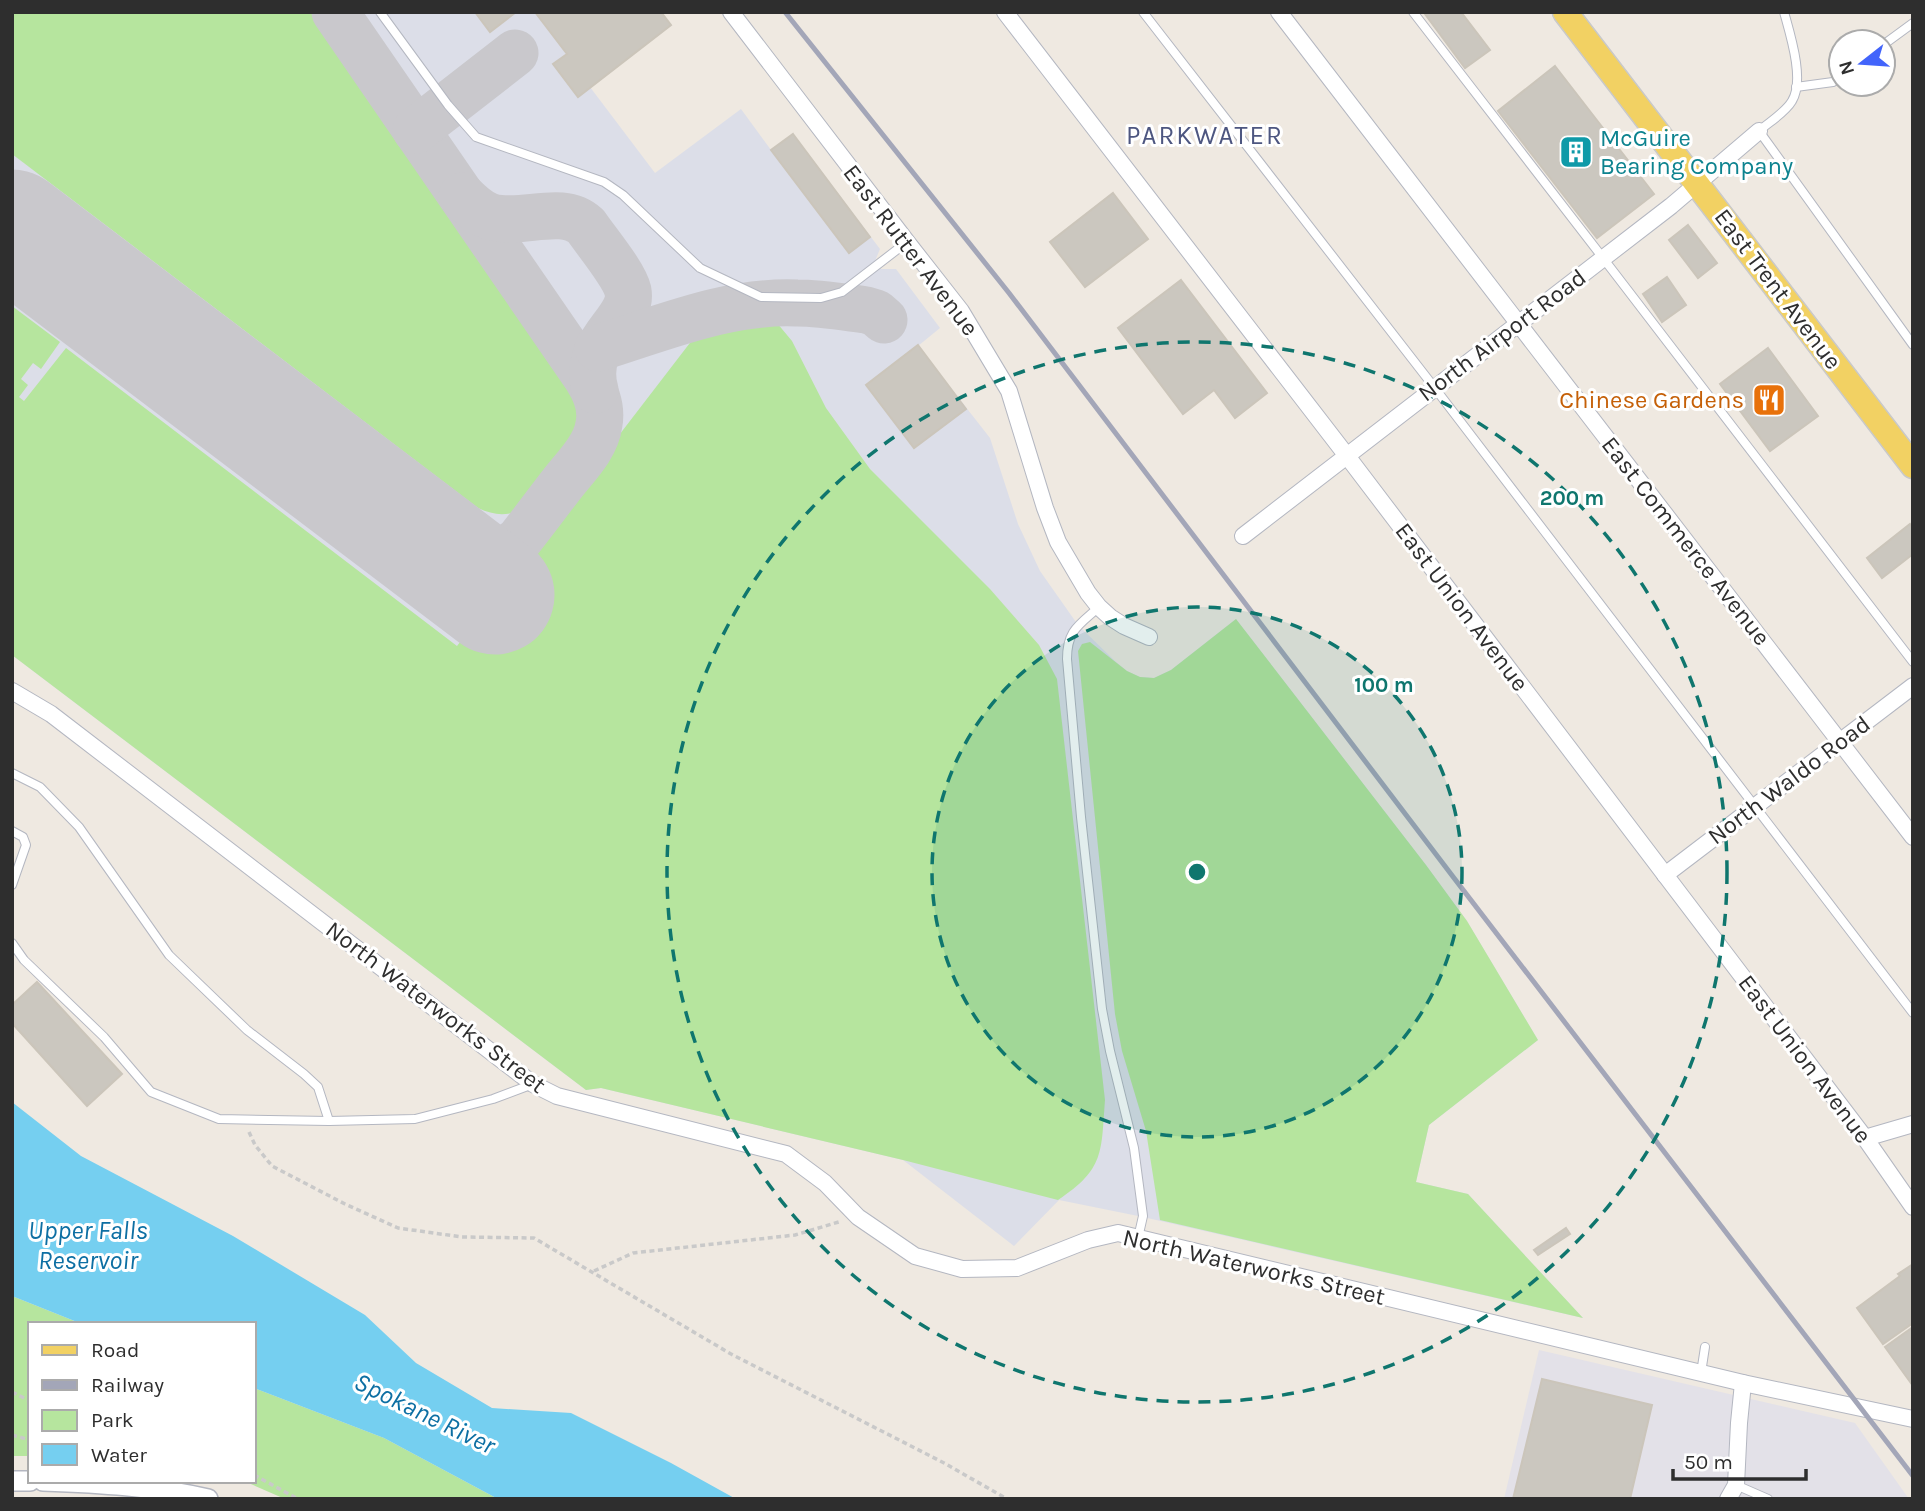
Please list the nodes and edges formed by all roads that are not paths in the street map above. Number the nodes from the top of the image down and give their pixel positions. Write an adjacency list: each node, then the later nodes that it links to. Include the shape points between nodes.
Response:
1 (380, 12): 15 (lane, via 476,137 604,182 700,268 761,297 821,298 842,292)
2 (731, 12): 15 (street, East Rutter Avenue)
3 (1005, 12): 20 (street, East Union Avenue)
4 (1143, 12): 19 (lane)
5 (1279, 12): 17 (street, East Commerce Avenue)
6 (1413, 12): 16 (lane)
7 (1565, 12): 14 (main road, East Trent Avenue)
8 (1784, 12): 12 (lane)
9 (1913, 23): 10 (lane)
10 (1897, 35)
11 (1827, 83): 12 (lane)
12 (1796, 87): 13 (lane, via 1791,103)
13 (1759, 131): 14 (street, North Airport Road); 18 (lane)
14 (1698, 184): 16 (street, North Airport Road); 21 (main road, East Trent Avenue)
15 (906, 242): 23 (street, East Rutter Avenue, via 961,311 1009,391 1058,542)
16 (1604, 258): 17 (street, North Airport Road); 25 (lane)
17 (1518, 323): 19 (street, North Airport Road); 28 (street, East Commerce Avenue)
18 (1913, 345)
19 (1434, 387): 20 (street, North Airport Road); 30 (lane)
20 (1347, 456): 22 (street, North Airport Road); 33 (street, East Union Avenue)
21 (1913, 466)
22 (1243, 536)
23 (1099, 607): 24 (street, East Rutter Avenue); 42 (lane, via 1074,629 1067,659 1102,1009 1138,1170 1143,1216)
24 (1149, 637)
25 (1913, 662)
26 (1913, 686): 28 (street, North Waldo Road)
27 (12, 691): 37 (street, North Waterworks Street, via 51,714)
28 (1840, 741): 30 (street, North Waldo Road); 32 (street, East Commerce Avenue)
29 (12, 774): 38 (lane, via 40,788 79,827 169,955 247,1030 317,1087)
30 (1755, 806): 33 (street, North Waldo Road); 36 (lane)
31 (12, 831): 34 (lane, via 23,837 26,845)
32 (1913, 837)
33 (1665, 874): 40 (street, East Union Avenue)
34 (12, 885)
35 (12, 943): 38 (lane, via 151,1092 219,1119)
36 (1913, 1013)
37 (533, 1084): 38 (lane, via 415,1119); 42 (street, North Waterworks Street, via 557,1096 786,1154 825,1183 858,1217 915,1256 962,1269 1017,1268 1088,1240 1118,1233)
38 (329, 1121)
39 (1913, 1124): 40 (street)
40 (1865, 1138): 41 (street, East Union Avenue)
41 (1913, 1207)
42 (1138, 1238): 44 (street, North Waterworks Street)
43 (1705, 1347): 44 (lane)
44 (1701, 1373): 45 (street, North Waterworks Street)
45 (1743, 1383): 46 (street, North Waterworks Street); 48 (street)
46 (1913, 1419)
47 (103, 1483): 49 (street)
48 (1732, 1492): 50 (lane)
49 (208, 1499)
50 (1768, 1499)

